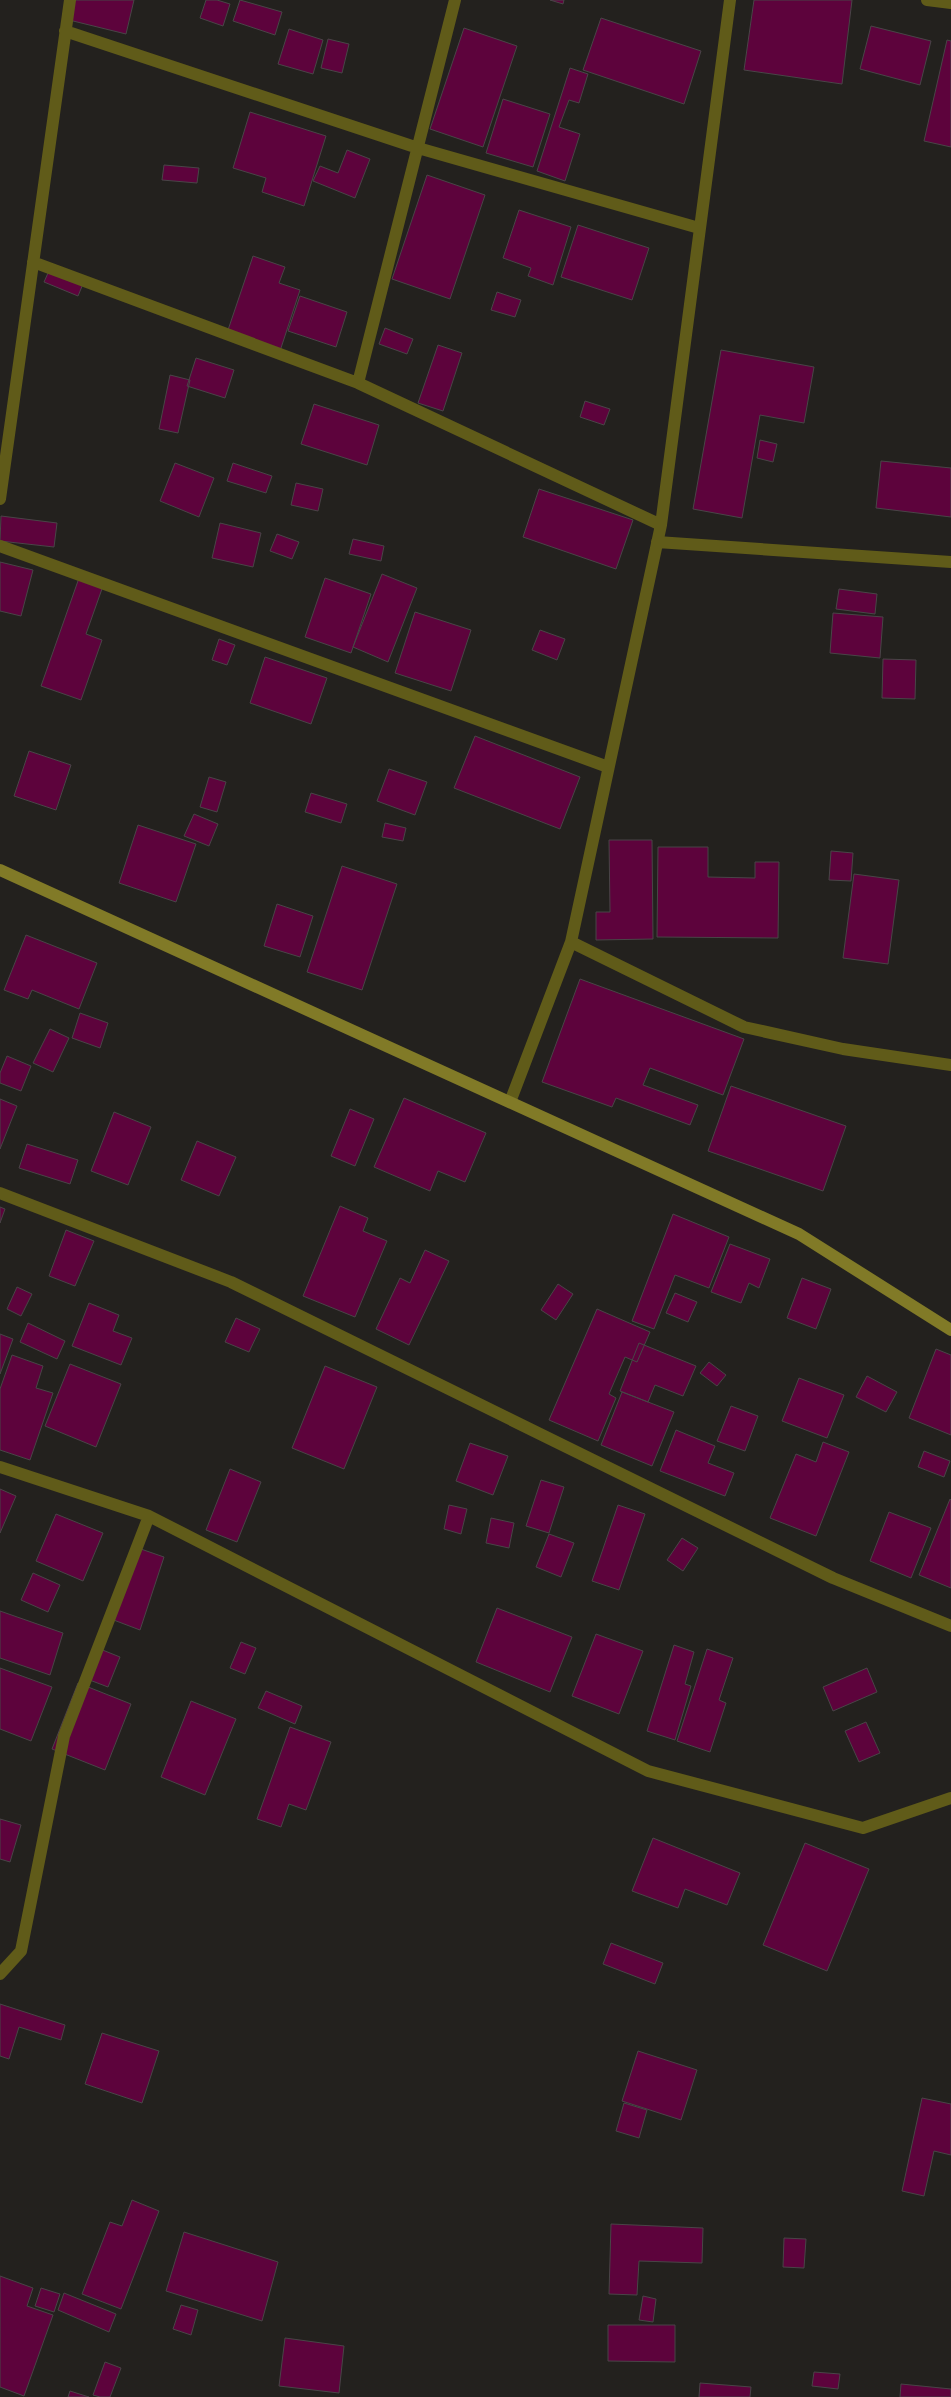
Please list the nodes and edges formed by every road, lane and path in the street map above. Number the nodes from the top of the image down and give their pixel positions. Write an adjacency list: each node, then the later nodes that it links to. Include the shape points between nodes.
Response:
1 (70, 0): 6 (street)
2 (455, 0): 7 (street)
3 (730, 0): 8 (street)
4 (927, 0): 5 (street)
5 (951, 3)
6 (65, 31): 7 (street); 9 (street)
7 (418, 148): 8 (street); 10 (street)
8 (699, 228): 12 (street)
9 (33, 262): 10 (street); 11 (street)
10 (358, 383): 12 (street)
11 (0, 499)
12 (661, 525): 13 (street)
13 (657, 542): 15 (street); 16 (street)
14 (0, 546): 16 (street)
15 (951, 562)
16 (608, 767): 18 (street)
17 (0, 870): 20 (street)
18 (571, 942): 19 (street, via 744,1027 843,1049); 20 (street)
19 (951, 1065)
20 (510, 1102): 22 (street, via 799,1234)
21 (0, 1193): 25 (street, via 231,1282 833,1578)
22 (951, 1330)
23 (0, 1467): 24 (street)
24 (148, 1516): 26 (street, via 648,1771 862,1828); 27 (street, via 64,1736 21,1951)
25 (951, 1626)
26 (951, 1798)
27 (0, 1974)

